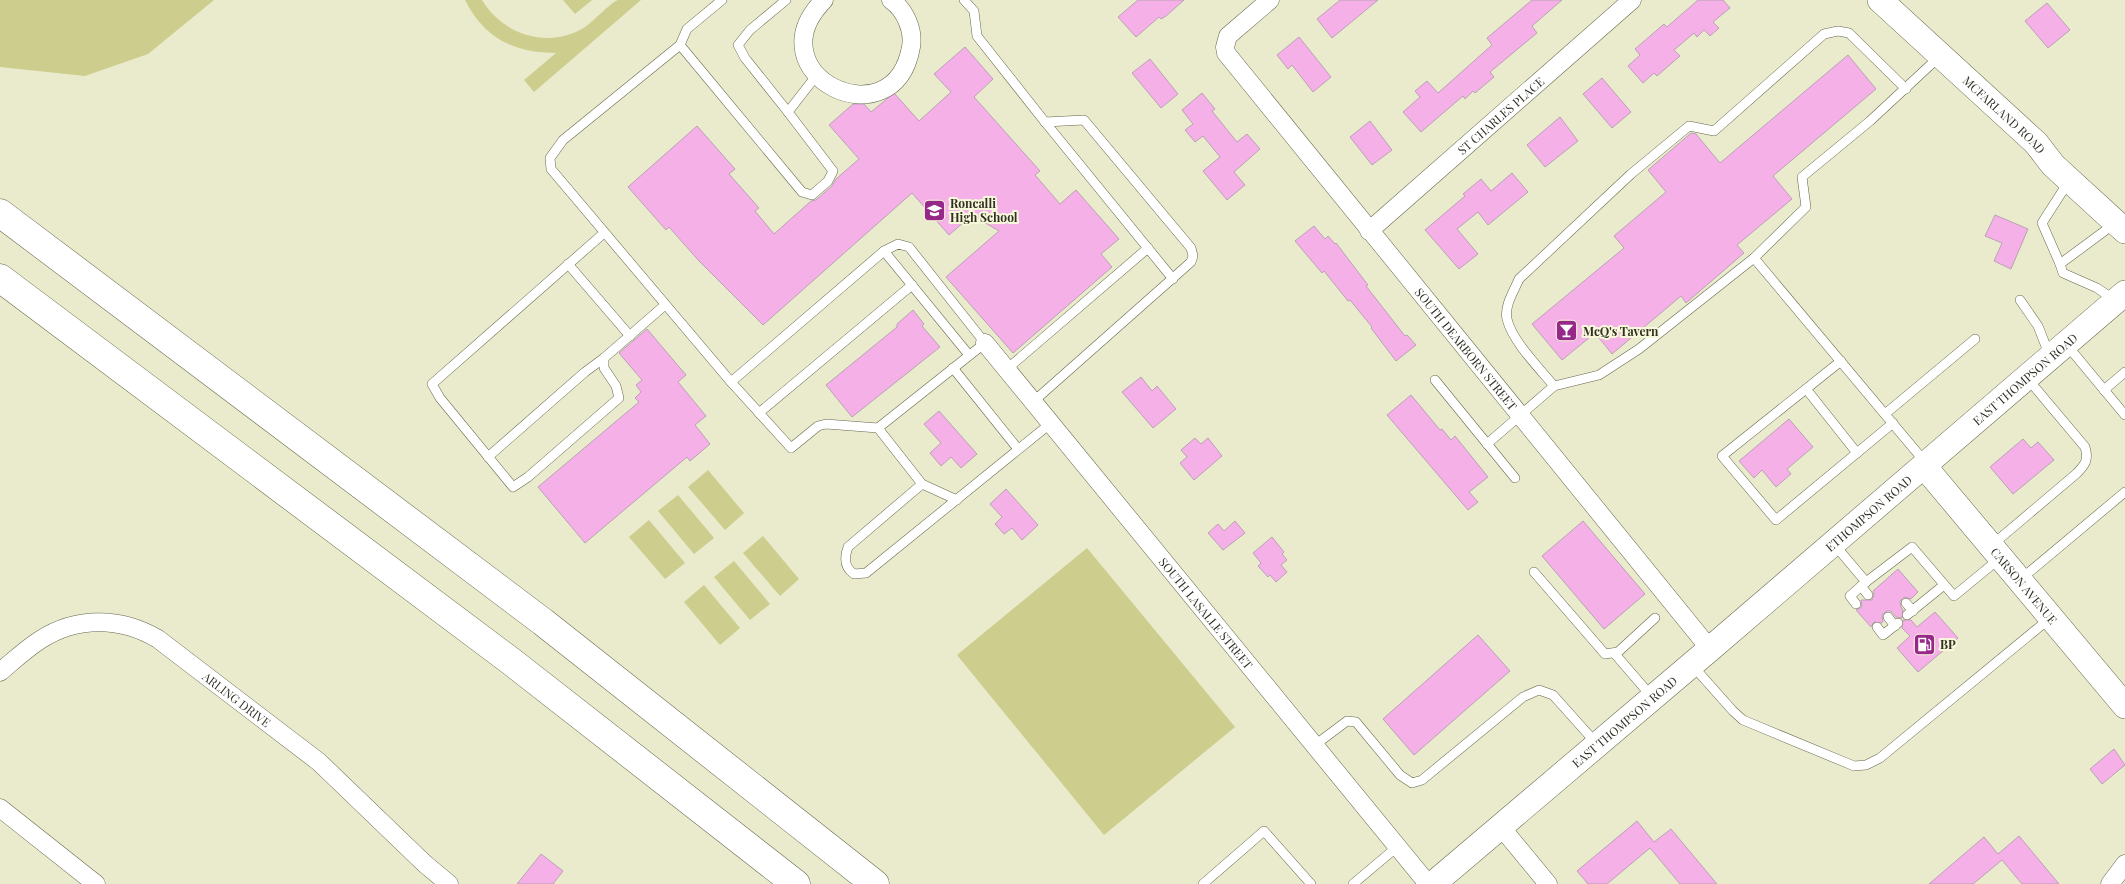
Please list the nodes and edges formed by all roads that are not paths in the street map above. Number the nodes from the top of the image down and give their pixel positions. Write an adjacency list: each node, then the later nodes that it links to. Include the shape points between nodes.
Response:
1 (722, 0): 10 (lane, via 687,29)
2 (786, 0): 14 (lane, via 750,30 738,45)
3 (823, 0): 12 (street, via 812,13 804,45)
4 (891, 0): 9 (street)
5 (964, 0): 15 (lane, via 974,11 977,36)
6 (1270, 0): 19 (street, SOUTH DEARBORN STREET, via 1228,36 1224,47 1226,54)
7 (1632, 0): 19 (street, ST CHARLES PLACE)
8 (1880, 0): 11 (main road, MCFARLAND ROAD)
9 (907, 7): 12 (street, via 911,44 908,60 889,85 867,94 843,93)
10 (680, 45): 14 (lane, via 802,192 812,194 828,181 833,172); 20 (lane, via 562,140 550,158 551,169)
11 (1940, 56): 13 (lane); 16 (main road, MCFARLAND ROAD, via 2036,144)
12 (816, 76): 14 (lane)
13 (1906, 89): 23 (lane, via 1802,178 1806,207); 45 (lane, via 1849,33 1838,30 1824,34 1714,131 1689,126 1638,168 1519,279 1509,300 1507,318 1513,334)
14 (788, 112)
15 (1045, 122): 21 (lane); 27 (lane, via 1084,120 1192,248 1192,262)
16 (2070, 180): 18 (main road, MCFARLAND ROAD); 25 (lane, via 2042,223)
17 (0, 213): 96 (highway, via 543,622)
18 (2120, 227): 25 (lane)
19 (1369, 231): 52 (street, SOUTH DEARBORN STREET)
20 (604, 232): 24 (lane); 31 (lane)
21 (1148, 248): 27 (lane); 40 (lane)
22 (884, 251): 28 (lane); 34 (lane, via 898,244 909,248); 44 (lane)
23 (1754, 258): 38 (lane); 45 (lane, via 1599,376)
24 (568, 264): 32 (lane); 59 (lane, via 432,384)
25 (2060, 264): 29 (lane, via 2063,273)
26 (0, 278): 95 (highway, via 504,656)
27 (1173, 279): 48 (lane)
28 (912, 285): 36 (lane); 49 (lane)
29 (2120, 297): 35 (main road, EAST THOMPSON ROAD)
30 (2020, 300): 35 (lane)
31 (666, 305): 32 (lane); 44 (lane)
32 (630, 336): 37 (lane)
33 (1975, 339): 50 (lane)
34 (985, 343): 36 (lane); 40 (street, SOUTH LASALLE STREET)
35 (2058, 350): 42 (main road, EAST THOMPSON ROAD); 47 (lane)
36 (969, 355): 39 (lane)
37 (604, 358): 59 (lane); 59 (lane, via 604,368 616,386 619,398 528,477 513,487)
38 (1842, 361): 46 (lane); 50 (lane)
39 (953, 368): 55 (lane); 57 (lane)
40 (1007, 369): 48 (street, SOUTH LASALLE STREET)
41 (2125, 372): 47 (lane)
42 (2026, 378): 60 (main road, EAST THOMPSON ROAD); 66 (lane, via 2085,447 2088,455 2086,464)
43 (1435, 380): 56 (lane)
44 (731, 382): 49 (lane)
45 (1554, 386): 52 (lane)
46 (1807, 390): 58 (lane); 58 (lane, via 1722,456 1776,520)
47 (2104, 390): 51 (lane)
48 (1034, 401): 53 (street, SOUTH LASALLE STREET)
49 (759, 413): 55 (lane, via 791,448 818,426 826,424)
50 (1885, 414): 54 (lane)
51 (2125, 415)
52 (1520, 416): 56 (lane); 81 (street, SOUTH DEARBORN STREET)
53 (1051, 422): 57 (lane); 87 (street, SOUTH LASALLE STREET)
54 (1893, 423): 58 (lane); 60 (lane)
55 (878, 428): 62 (lane)
56 (1487, 444): 61 (lane)
57 (1018, 449): 64 (lane)
58 (1857, 453)
59 (488, 457)
60 (1926, 465): 65 (main road, ETHOMPSON ROAD); 66 (main road, CARSON AVENUE)
61 (1515, 478)
62 (922, 484): 64 (lane); 64 (lane, via 848,547 844,555 850,572 866,573)
63 (2125, 492): 71 (lane)
64 (957, 500)
65 (1834, 543): 67 (main road, ETHOMPSON ROAD); 72 (lane)
66 (1996, 552): 71 (main road, CARSON AVENUE); 73 (lane, via 1954,596)
67 (1815, 560): 81 (main road, EAST THOMPSON ROAD)
68 (1534, 572): 82 (lane, via 1605,654)
69 (1879, 572): 70 (lane); 72 (lane); 73 (lane, via 1912,547)
70 (1886, 579)
71 (2019, 580): 79 (main road, CARSON AVENUE)
72 (1863, 584): 74 (lane); 76 (lane, via 1850,596)
73 (1944, 585): 75 (lane, via 1910,613)
74 (1868, 595)
75 (1906, 603)
76 (1856, 604)
77 (1888, 617): 80 (lane, via 1896,624 1883,635)
78 (1655, 618): 82 (lane)
79 (2051, 618): 83 (lane, via 1880,758 1866,765 1854,766 1743,720); 86 (main road, CARSON AVENUE)
80 (1877, 627)
81 (1710, 649): 83 (main road, EAST THOMPSON ROAD)
82 (1615, 654): 85 (lane)
83 (1692, 665): 85 (main road, EAST THOMPSON ROAD)
84 (0, 672): 93 (street, ARLING DRIVE, via 40,640 71,627 97,622 137,628 158,639 319,762)
85 (1653, 698): 88 (main road, EAST THOMPSON ROAD)
86 (2125, 706)
87 (1315, 745): 88 (lane, via 1347,721 1356,722 1400,775 1412,783 1422,780 1523,697 1539,690 1553,695); 91 (street, SOUTH LASALLE STREET)
88 (1598, 745): 90 (main road, EAST THOMPSON ROAD)
89 (0, 808): 94 (street)
90 (1501, 827): 101 (main road, EAST THOMPSON ROAD); 102 (street)
91 (1397, 847): 99 (lane); 100 (street, SOUTH LASALLE STREET)
92 (2125, 864): 103 (street)
93 (445, 883)
94 (96, 884)
95 (796, 884)
96 (875, 884)
97 (1203, 884): 98 (lane, via 1264,830)
98 (1311, 884)
99 (1353, 884)
100 (1428, 884)
101 (1433, 884)
102 (1548, 884)
103 (2110, 884)

